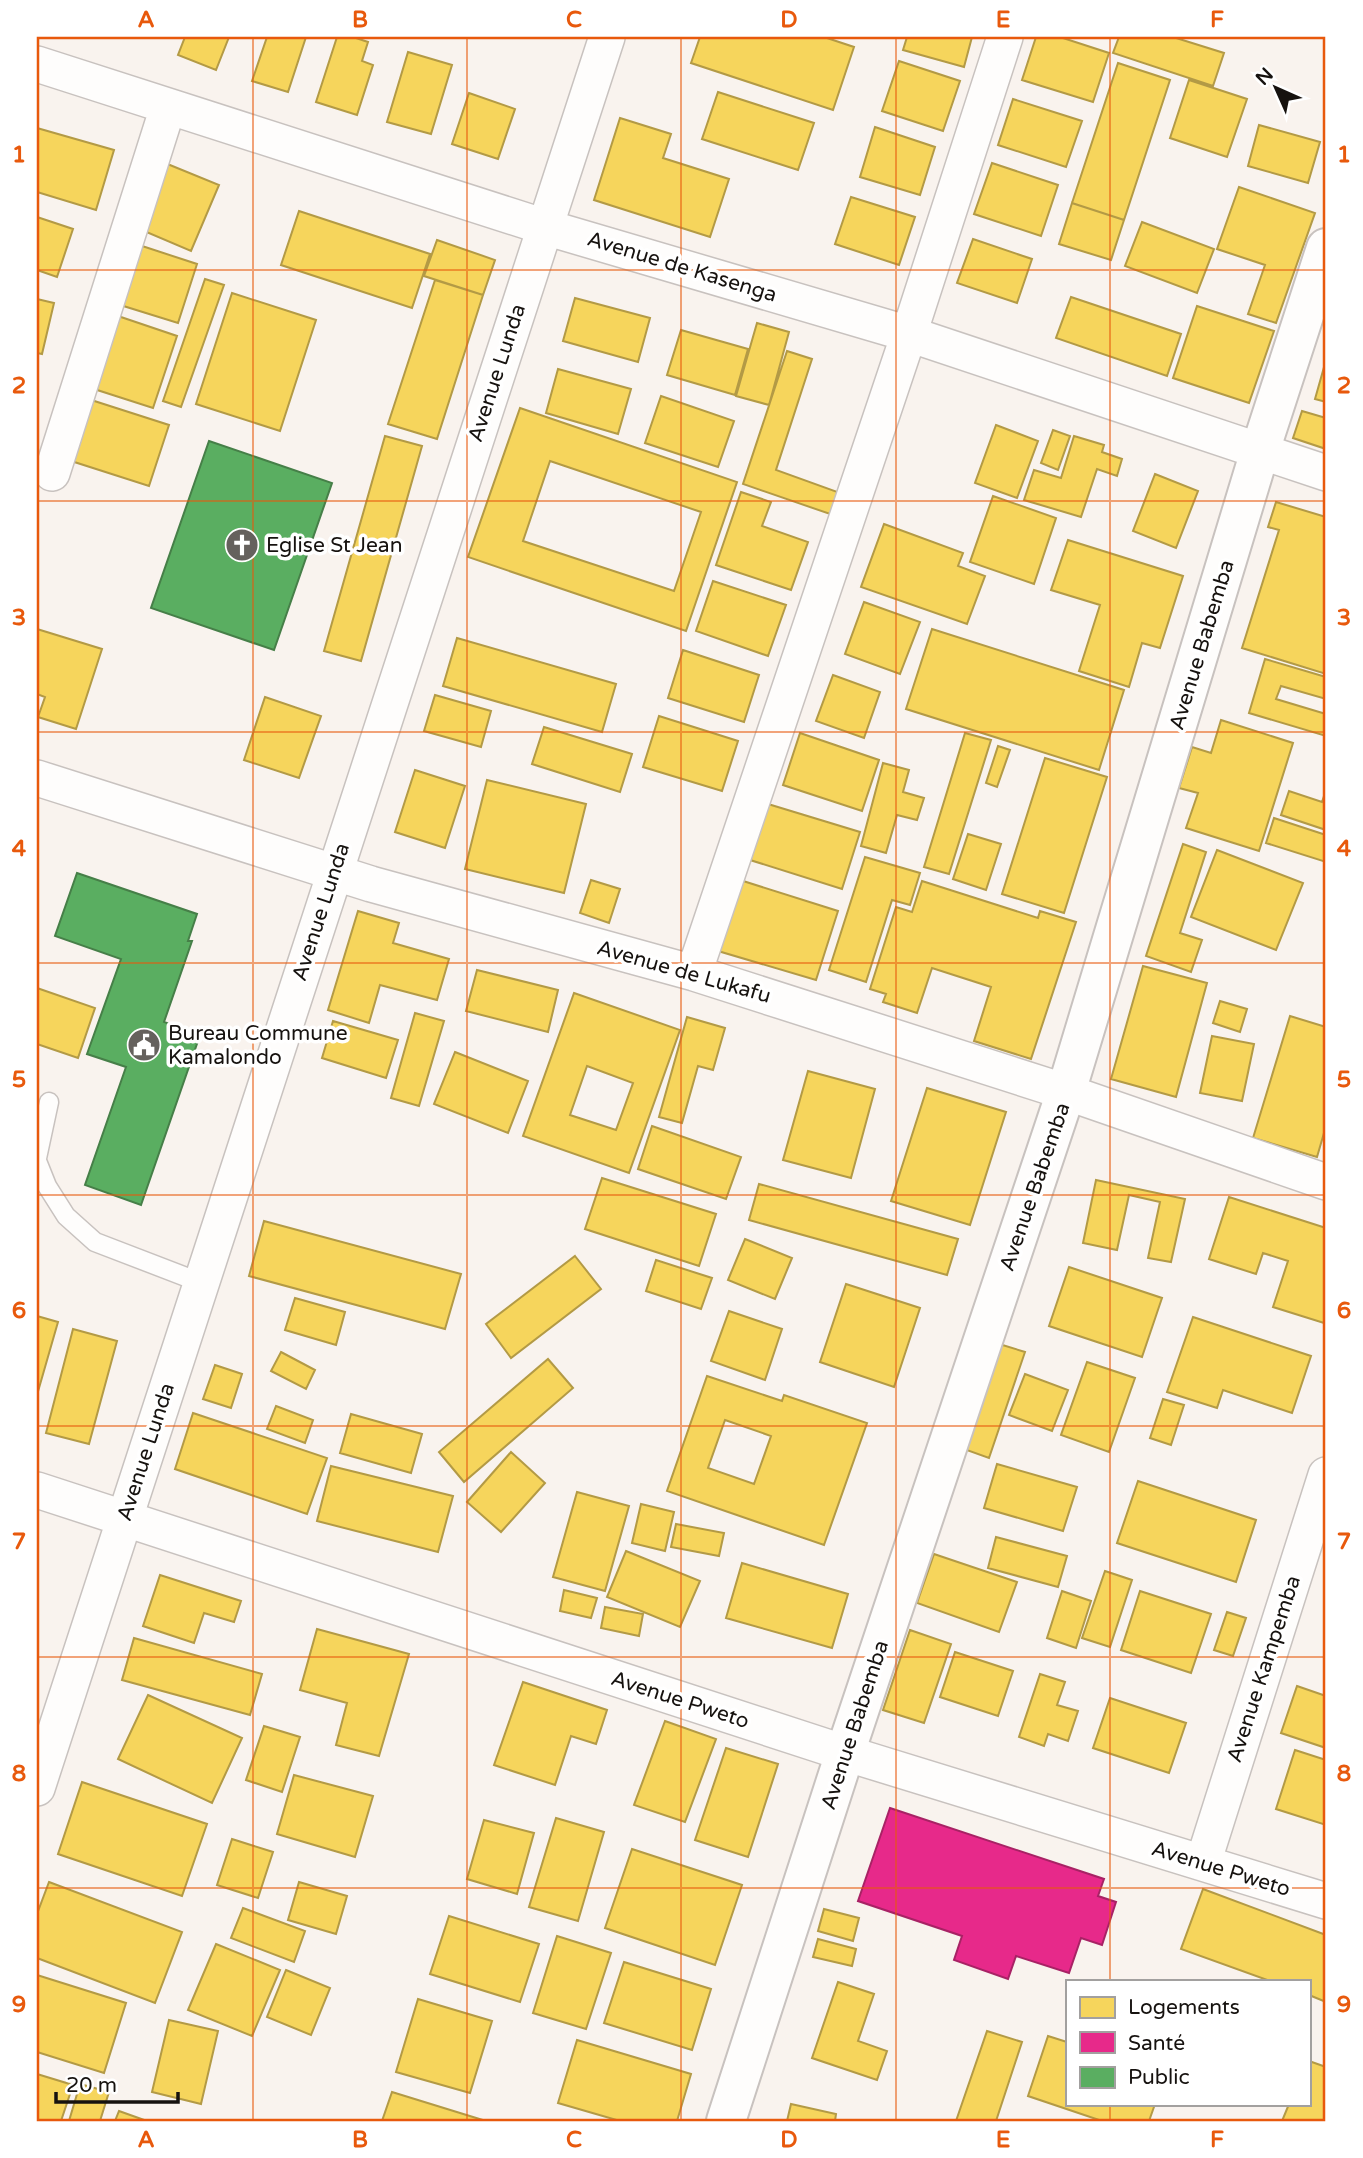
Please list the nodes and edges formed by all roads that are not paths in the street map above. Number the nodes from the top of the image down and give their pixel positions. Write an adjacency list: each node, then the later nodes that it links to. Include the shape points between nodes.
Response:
1 (607, 37): 5 (street, Avenue Lunda)
2 (1005, 37): 7 (street)
3 (37, 65): 4 (street, Avenue de Kasenga)
4 (169, 107): 5 (street, Avenue de Kasenga); 9 (street)
5 (545, 227): 7 (street, Avenue de Kasenga); 12 (street, Avenue Lunda)
6 (1326, 248): 8 (street, Avenue Babemba)
7 (909, 334): 8 (street, Avenue de Kasenga); 13 (street)
8 (1260, 451): 10 (street, Avenue de Kasenga); 14 (street, Avenue Babemba)
9 (52, 473)
10 (1326, 473)
11 (37, 778): 12 (street, Avenue de Lukafu)
12 (333, 873): 13 (street, Avenue de Lukafu); 18 (street, Avenue Lunda)
13 (694, 973): 14 (street, Avenue de Lukafu)
14 (1066, 1092): 17 (street, Avenue de Lukafu); 22 (street, Avenue Babemba)
15 (49, 1102): 16 (lane)
16 (37, 1160): 18 (lane, via 66,1216 95,1242)
17 (1326, 1182)
18 (207, 1285): 21 (street, Avenue Lunda)
19 (1326, 1475): 24 (street, Avenue Kampemba)
20 (37, 1490): 21 (street, Avenue Pweto)
21 (124, 1520): 22 (street, Avenue Pweto); 23 (street, Avenue Lunda)
22 (845, 1753): 24 (street, Avenue Pweto); 26 (street, Avenue Babemba)
23 (37, 1788)
24 (1203, 1863): 25 (street, Avenue Pweto)
25 (1326, 1901)
26 (726, 2121)

